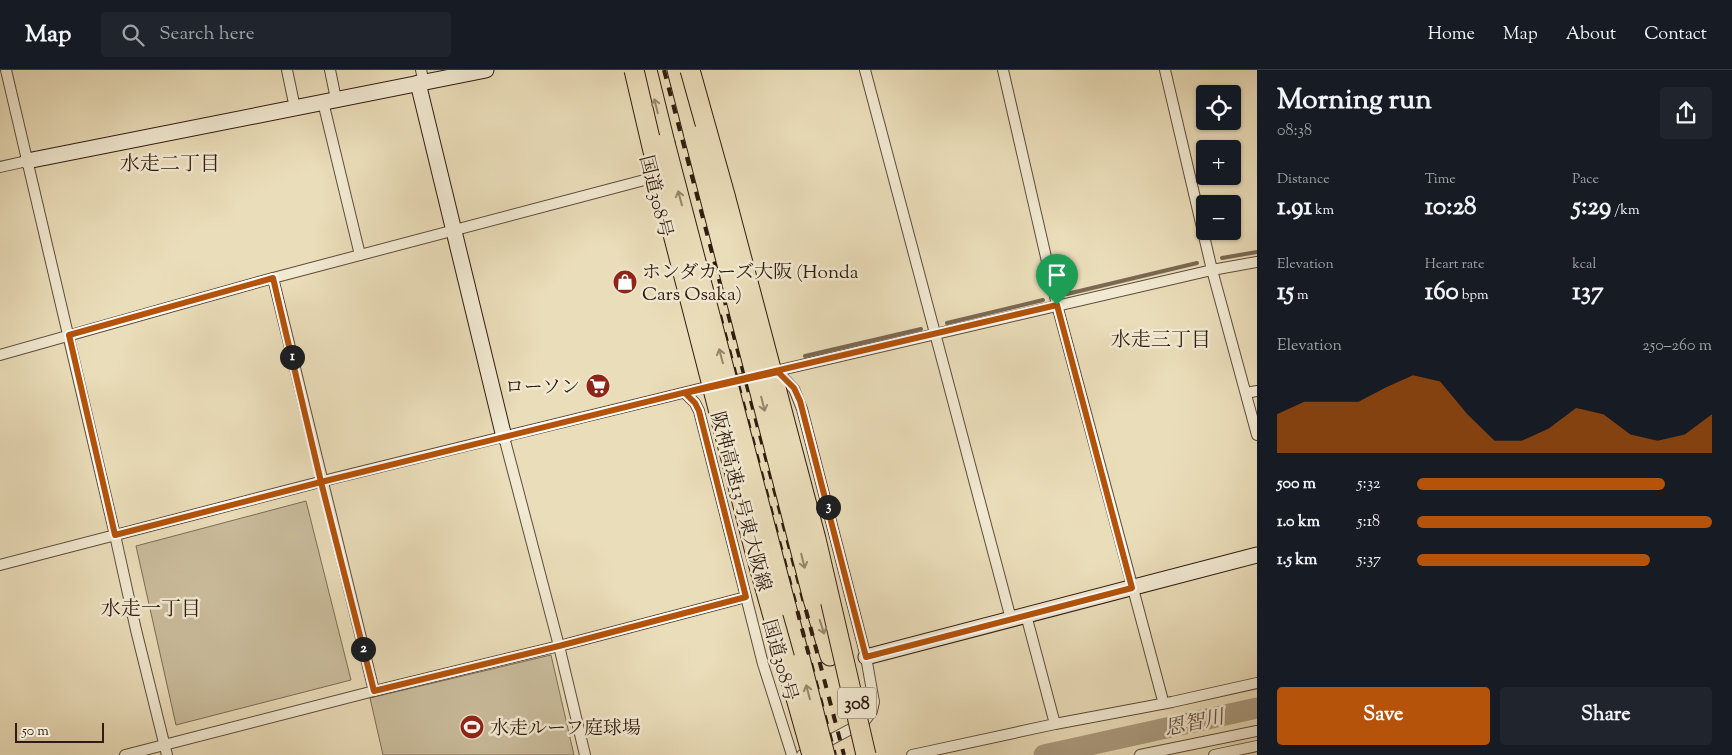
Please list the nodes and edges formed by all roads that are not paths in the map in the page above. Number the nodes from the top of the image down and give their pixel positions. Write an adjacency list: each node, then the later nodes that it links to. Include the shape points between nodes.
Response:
1 (6, 70): 17 (street)
2 (287, 70): 16 (street)
3 (330, 70): 15 (street)
4 (486, 70): 14 (street)
5 (627, 70): 19 (highway, 国道308号)
6 (634, 70): 59 (highway, 阪神高速13号東大阪線, bridge, via 748,527)
7 (647, 70): 47 (highway, one-way to 7, bridge, via 786,606)
8 (677, 70): 45 (highway, one-way to 45, bridge, via 813,598)
9 (690, 70): 62 (highway, bridge, via 816,540)
10 (695, 70): 29 (highway, 308)
11 (866, 70): 26 (street)
12 (1003, 70): 25 (street)
13 (1165, 70): 23 (street)
14 (421, 79): 15 (street); 20 (street)
15 (330, 101): 16 (street); 21 (street)
16 (295, 108): 17 (street)
17 (27, 161): 18 (street); 27 (street)
18 (0, 166)
19 (652, 178): 20 (street); 30 (highway, 国道308号)
20 (454, 230): 21 (street); 36 (street)
21 (360, 255): 24 (street)
22 (1257, 262): 23 (street)
23 (1212, 270): 25 (street); 33 (street)
24 (273, 278): 27 (street); 37 (street)
25 (1057, 305): 26 (street); 41 (street)
26 (936, 334): 29 (street); 43 (street)
27 (69, 335): 28 (street); 38 (street)
28 (0, 355)
29 (778, 372): 30 (street); 45 (highway, 308, via 828,565); 46 (street, via 794,388 800,401)
30 (707, 387): 32 (street); 34 (highway, 国道308号)
31 (1257, 391): 33 (street)
32 (685, 393): 34 (street); 36 (street)
33 (1246, 393): 35 (street)
34 (710, 424): 42 (street); 47 (highway, 国道308号, via 760,589)
35 (1257, 435)
36 (504, 437): 37 (street); 44 (street)
37 (321, 482): 38 (street); 49 (street)
38 (115, 535): 40 (street); 54 (street)
39 (1257, 555): 41 (street)
40 (0, 565)
41 (1132, 588): 43 (street); 50 (street)
42 (746, 597): 44 (street); 57 (street)
43 (1018, 617): 46 (street); 51 (street)
44 (559, 646): 49 (street); 56 (street)
45 (838, 653): 61 (highway); 62 (highway, 308, bridge)
46 (866, 657): 58 (street, via 874,702 870,714 862,723)
47 (792, 664): 59 (highway, 国道308号, bridge); 60 (highway, one-way to 47, bridge)
48 (1257, 683): 51 (street)
49 (374, 691): 54 (street)
50 (1162, 697)
51 (1055, 724): 63 (street)
52 (1257, 731): 64 (street)
53 (1257, 746): 65 (street)
54 (166, 750): 55 (street)
55 (125, 755)
56 (585, 755)
57 (792, 755)
58 (802, 755)
59 (810, 755)
60 (825, 755)
61 (856, 755)
62 (866, 755)
63 (912, 755)
64 (1140, 755)
65 (1214, 755)

